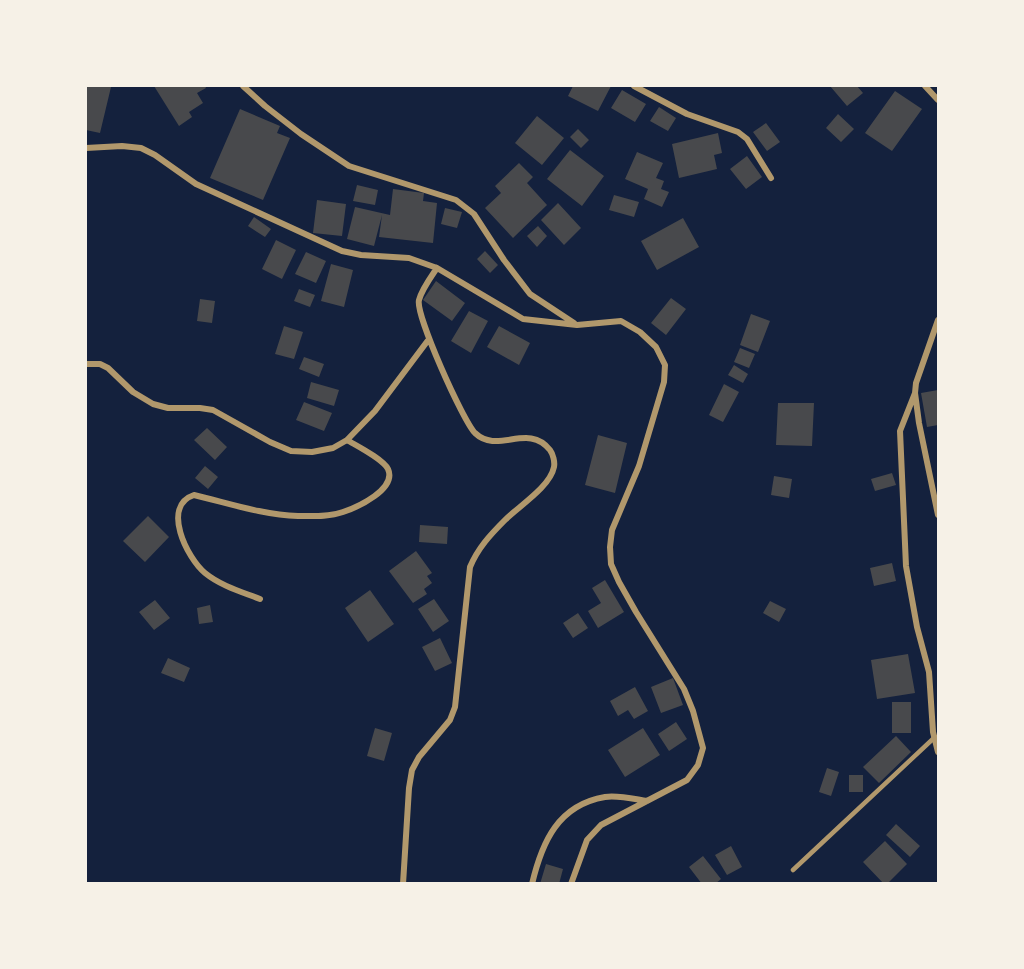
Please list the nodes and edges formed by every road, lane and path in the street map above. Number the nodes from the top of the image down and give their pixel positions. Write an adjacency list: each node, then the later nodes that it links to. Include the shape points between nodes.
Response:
1 (243, 86): 9 (street, via 301,134 349,166 456,200 474,214 530,294)
2 (634, 86): 6 (street, via 687,114 738,132 747,139)
3 (925, 86): 4 (street)
4 (939, 100)
5 (86, 148): 7 (street, via 141,148 196,184 317,241 351,253 409,258)
6 (771, 178)
7 (437, 268): 9 (street, via 524,319); 10 (street, via 419,300)
8 (939, 320): 12 (street)
9 (577, 325): 18 (street, via 621,321 656,347 665,365 664,382 639,466 612,530 611,564 684,688 703,748 698,765 687,780)
10 (429, 339): 13 (street, via 375,411); 20 (street, via 476,434 489,441 533,437 553,453 555,466 547,483 505,520 478,550 470,567 455,707 450,720 412,771)
11 (86, 364): 13 (street, via 108,368 133,392 153,404 213,410 291,451 333,448)
12 (915, 393): 14 (street); 16 (street, via 900,431 906,566 929,672)
13 (347, 440): 15 (street, via 381,461 388,468 389,477 377,495 343,512 295,516 194,495 181,504 181,533 191,556 204,572)
14 (939, 515)
15 (260, 599)
16 (935, 737): 17 (street); 19 (lane)
17 (939, 752)
18 (647, 801): 21 (street, via 607,796 564,815 549,835); 22 (street, via 601,825 587,840)
19 (793, 870)
20 (403, 884)
21 (532, 884)
22 (571, 884)

